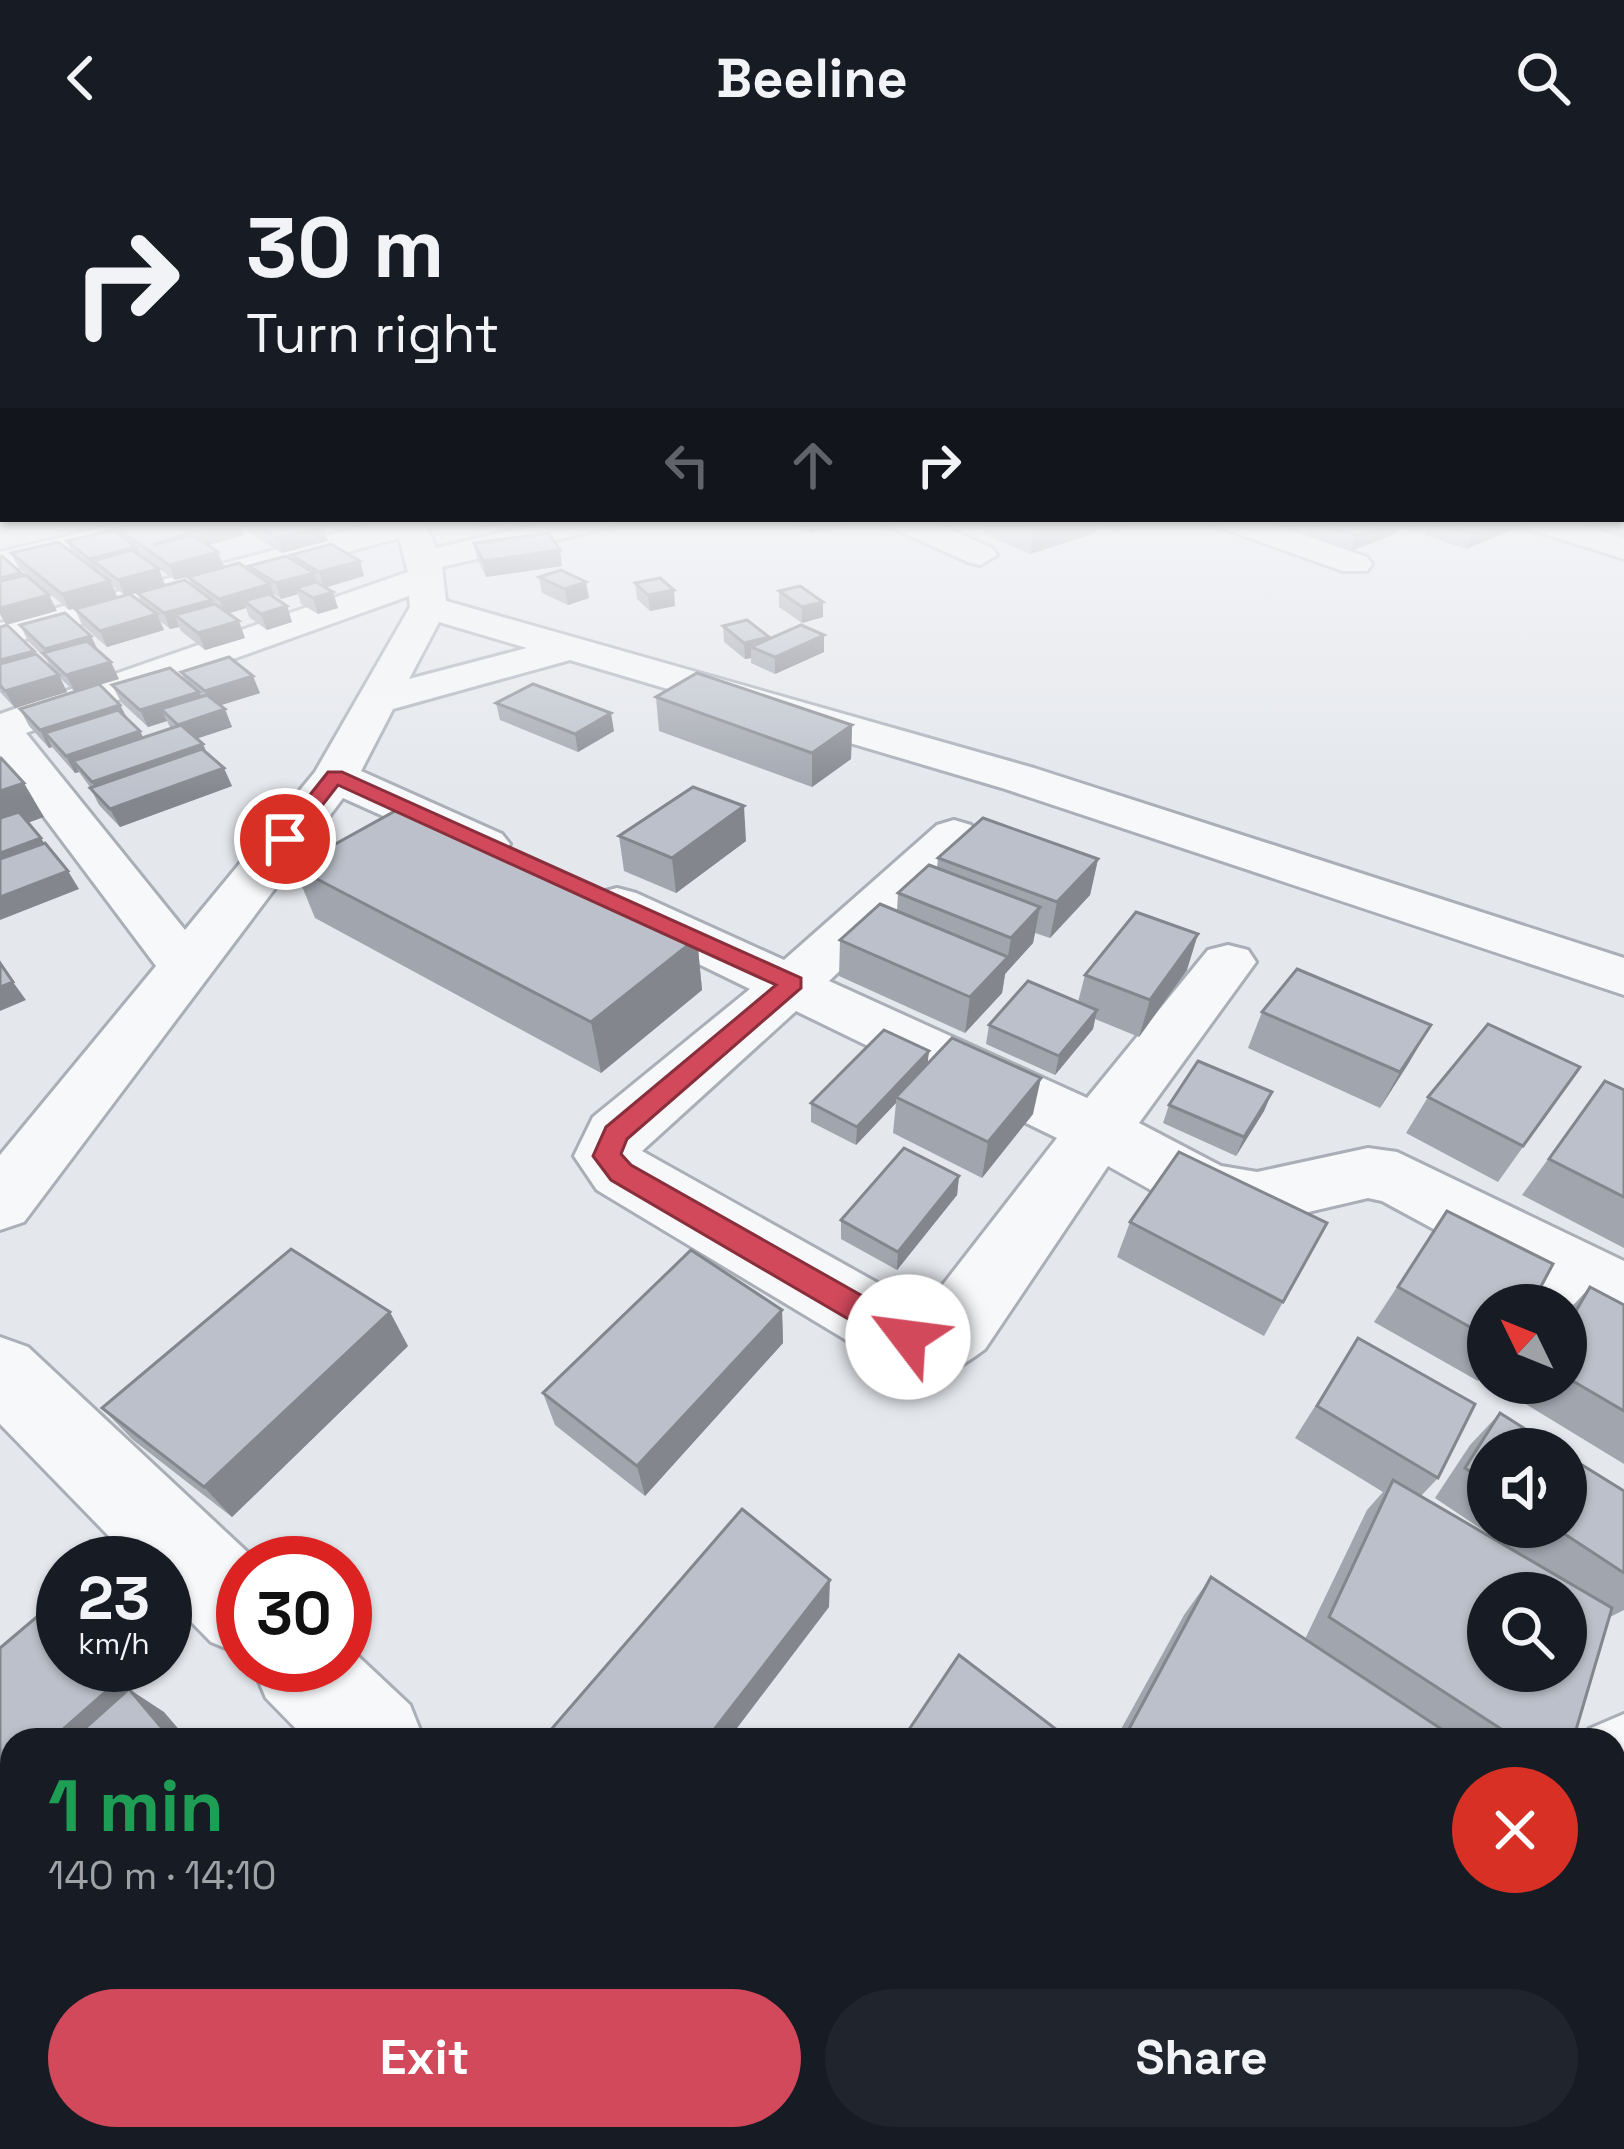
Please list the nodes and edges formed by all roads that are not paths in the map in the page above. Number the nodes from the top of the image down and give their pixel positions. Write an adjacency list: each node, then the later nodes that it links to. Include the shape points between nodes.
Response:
1 (125, 612): 5 (street)
2 (287, 612): 8 (street)
3 (403, 612): 7 (street)
4 (511, 612): 6 (street)
5 (0, 635)
6 (571, 647): 7 (street); 13 (street, via 1018,778)
7 (378, 700): 9 (street)
8 (0, 729): 12 (street)
9 (335, 776): 12 (street); 14 (street)
10 (954, 836): 14 (street)
11 (1228, 962): 15 (street)
12 (184, 965): 16 (street)
13 (1624, 977)
14 (793, 983): 15 (street); 15 (street, via 616,1134 607,1156 621,1172 908,1337 934,1344 958,1326)
15 (1098, 1130): 17 (street, via 1207,1190 1257,1198 1368,1173 1397,1178)
16 (0, 1203)
17 (1624, 1296)
18 (0, 1371): 19 (street)
19 (216, 1583)
20 (326, 1692): 21 (street)
21 (363, 1728)

